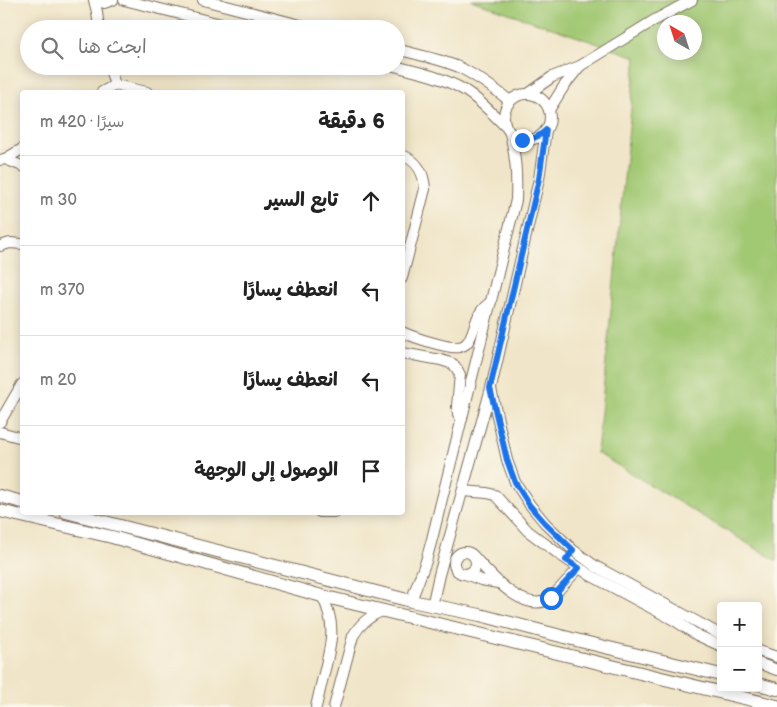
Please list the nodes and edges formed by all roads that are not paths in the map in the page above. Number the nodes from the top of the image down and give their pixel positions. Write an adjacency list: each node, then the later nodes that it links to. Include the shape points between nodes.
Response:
1 (95, 0): 2 (street); 6 (street)
2 (113, 0)
3 (124, 0): 7 (street)
4 (203, 0): 8 (street)
5 (692, 0): 10 (street)
6 (98, 20)
7 (205, 20)
8 (281, 20)
9 (405, 51): 17 (street, via 460,68)
10 (580, 66): 16 (street, via 552,77); 18 (street)
11 (405, 69): 19 (street, via 450,82 466,91)
12 (112, 75): 13 (street)
13 (115, 85): 14 (street); 15 (street)
14 (106, 90)
15 (138, 90)
16 (528, 94): 17 (street, via 518,95); 18 (street, via 537,96)
17 (510, 101): 19 (street, via 504,114)
18 (549, 110): 20 (street)
19 (508, 130): 20 (street, via 522,140 536,138); 28 (street, via 515,155 516,200)
20 (546, 130): 34 (street, via 539,179)
21 (20, 150): 23 (street)
22 (405, 156): 27 (street, via 421,170 425,189)
23 (3, 159): 24 (street)
24 (20, 165)
25 (20, 244): 26 (street)
26 (0, 246)
27 (405, 266)
28 (491, 302): 30 (street, via 481,310 465,344 456,348); 35 (street)
29 (408, 334): 30 (street); 31 (street, via 414,339 415,346 412,352)
30 (443, 345): 32 (street, via 438,352)
31 (406, 353): 32 (street)
32 (441, 360): 35 (street, via 453,364 460,375 457,406)
33 (20, 387): 36 (street)
34 (490, 388): 39 (street); 47 (street, via 515,482 530,506)
35 (462, 419): 46 (street)
36 (0, 422)
37 (0, 432): 38 (street)
38 (20, 437)
39 (463, 491): 48 (street); 50 (street, via 495,495 528,531)
40 (0, 496): 41 (street)
41 (20, 501)
42 (0, 511): 45 (street)
43 (78, 515): 44 (street)
44 (116, 524): 45 (street); 57 (street)
45 (112, 537): 56 (street)
46 (430, 550): 48 (street); 52 (street)
47 (573, 550): 50 (street); 62 (street, via 595,566)
48 (446, 551): 53 (street)
49 (475, 558): 54 (street, via 475,569); 54 (street, via 468,552 459,553 456,557 456,570); 55 (street)
50 (566, 560): 51 (street)
51 (579, 568): 55 (street, via 551,598 540,603 523,599); 63 (street)
52 (424, 569): 53 (street, via 434,566); 57 (street)
53 (440, 574): 58 (street)
54 (465, 574): 55 (street)
55 (498, 583)
56 (322, 596): 59 (street); 74 (street, via 331,620 332,637)
57 (411, 601): 58 (street)
58 (432, 606): 60 (street)
59 (382, 611): 61 (street); 75 (street, via 365,621 354,636)
60 (480, 615): 61 (street); 68 (street)
61 (476, 633): 70 (street)
62 (717, 633)
63 (717, 644)
64 (762, 652): 65 (street)
65 (777, 657)
66 (762, 664): 67 (street)
67 (777, 670)
68 (717, 674)
69 (762, 685): 71 (street)
70 (717, 689)
71 (777, 689)
72 (728, 692): 73 (street)
73 (777, 706)
74 (316, 707)
75 (334, 707)

